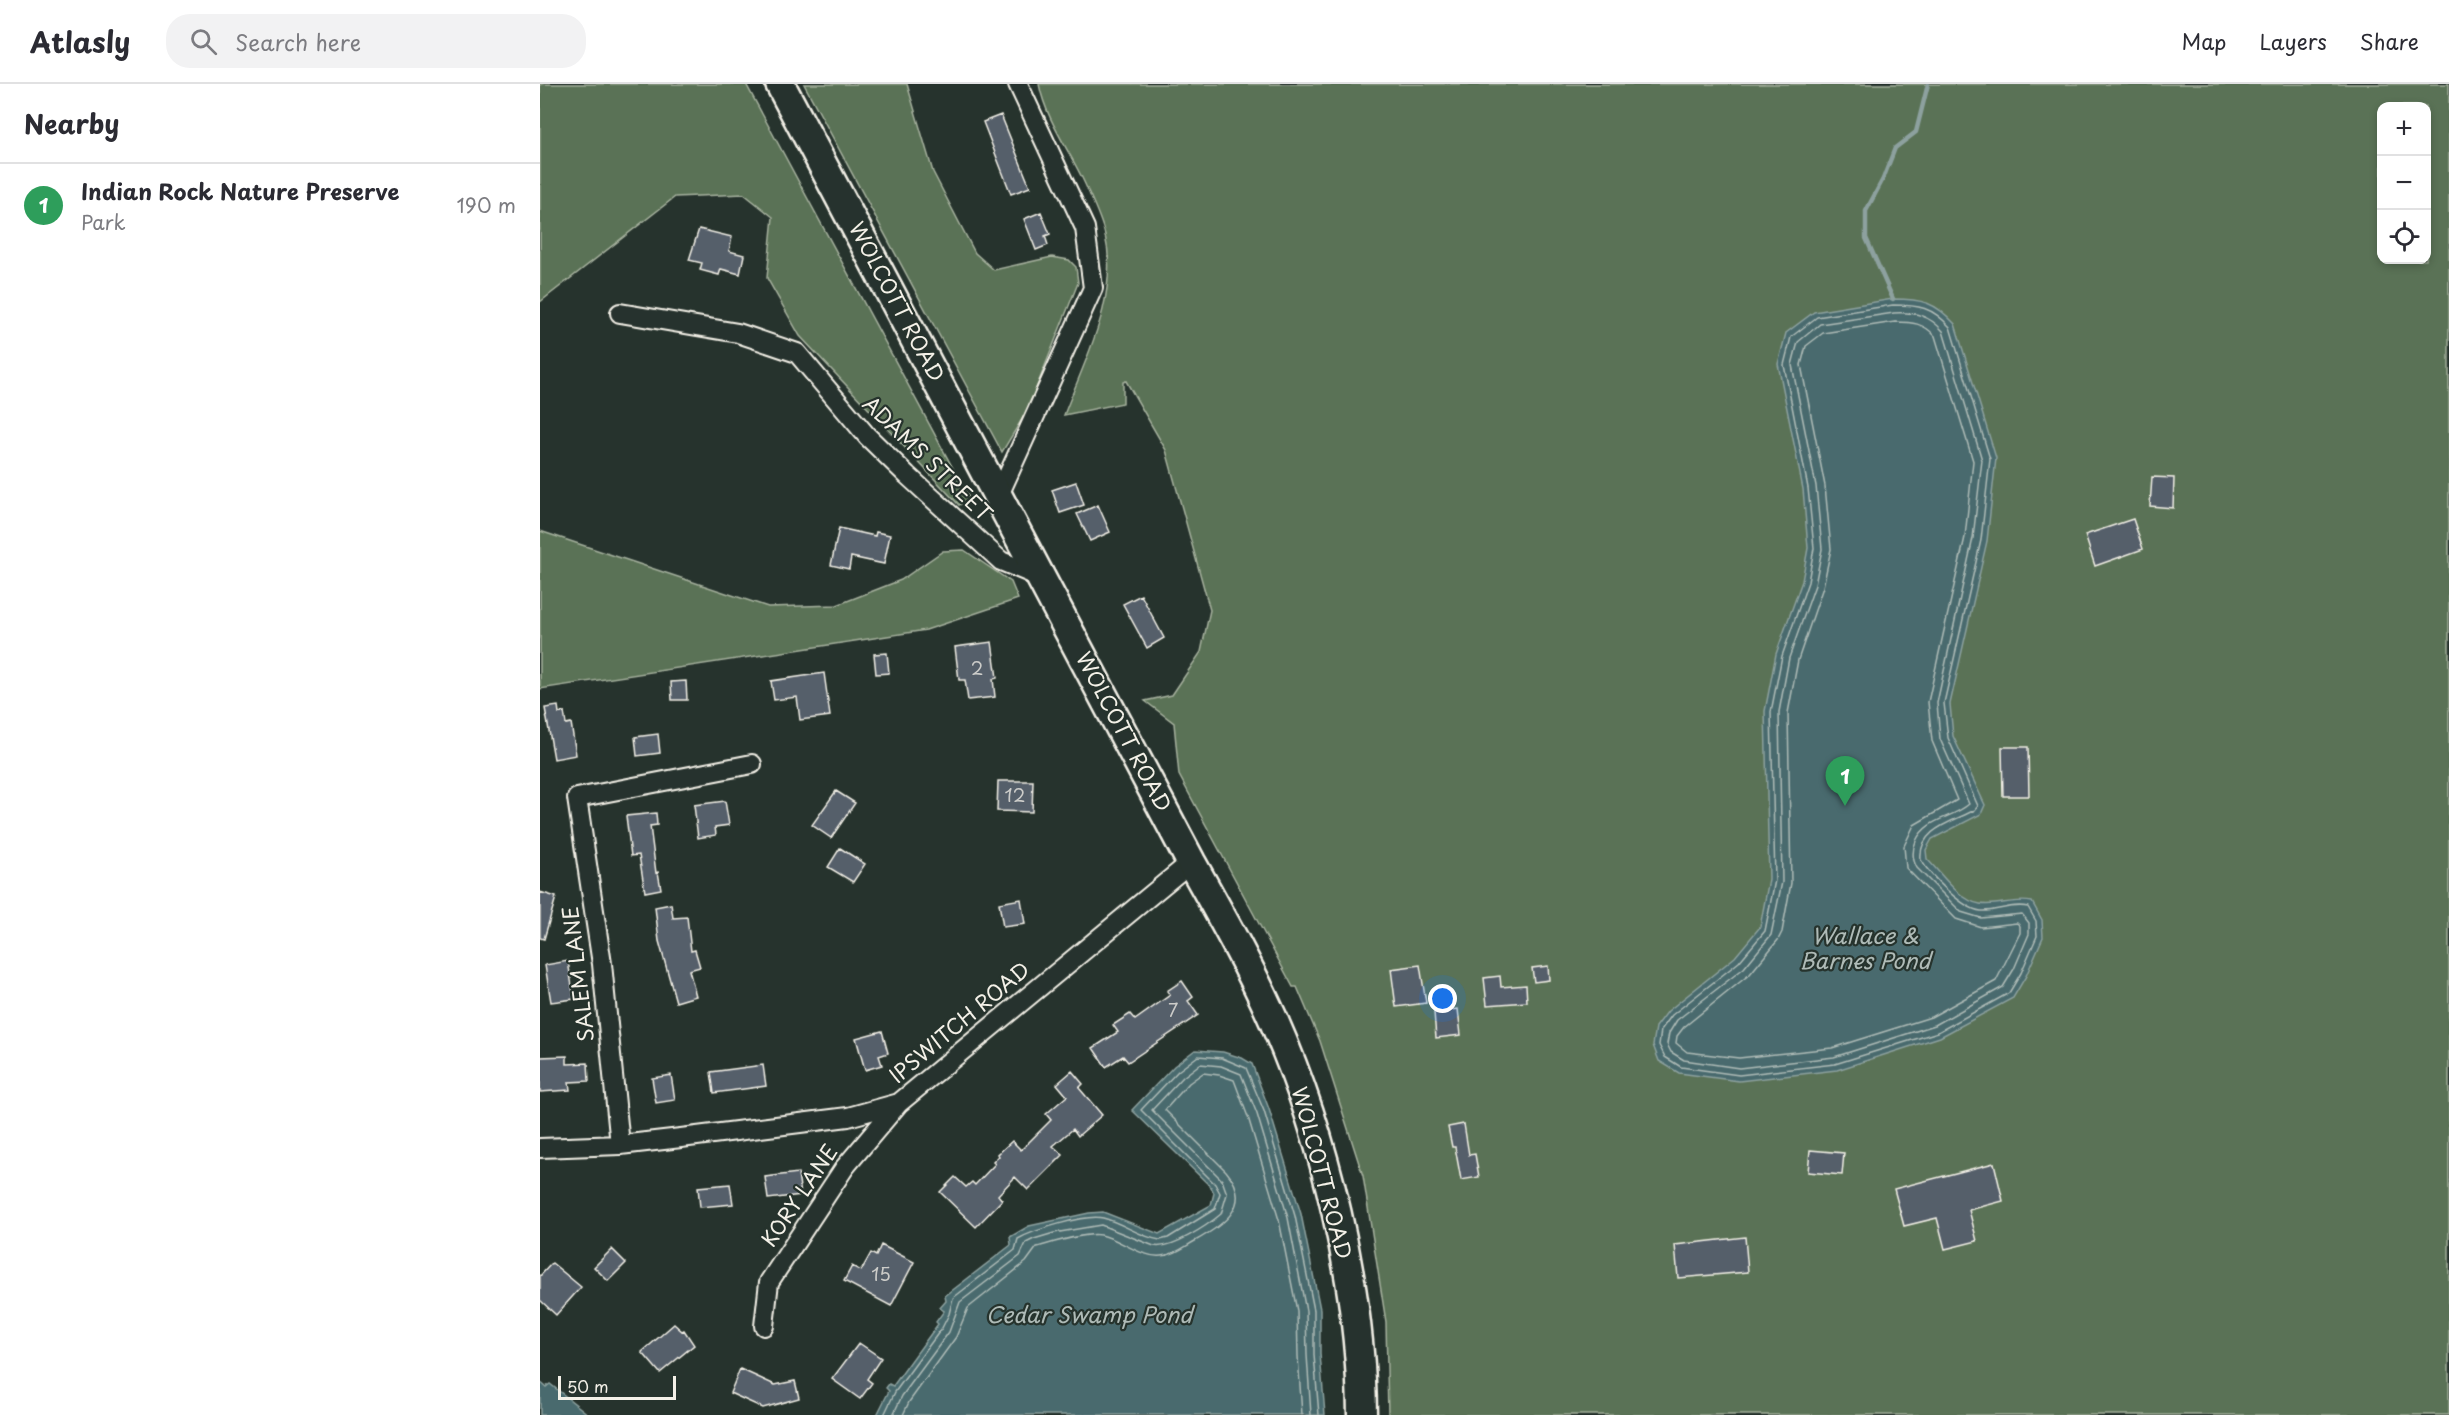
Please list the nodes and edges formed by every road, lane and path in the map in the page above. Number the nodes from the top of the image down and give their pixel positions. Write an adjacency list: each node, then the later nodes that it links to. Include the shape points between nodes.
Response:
1 (780, 84): 4 (main road, WOLCOTT ROAD)
2 (1017, 84): 4 (street, via 1085,228 1093,288)
3 (620, 314): 5 (street, ADAMS STREET, via 738,333 797,353 867,436 907,475 1001,561)
4 (999, 495): 5 (main road, WOLCOTT ROAD)
5 (1042, 578): 7 (main road, WOLCOTT ROAD)
6 (752, 764): 9 (street, SALEM LANE, via 577,798 602,964)
7 (1191, 862): 8 (street, IPSWITCH ROAD); 12 (main road, WOLCOTT ROAD, via 1274,1020 1323,1160 1353,1307)
8 (898, 1103): 9 (street, IPSWITCH ROAD, via 848,1117); 11 (street, KORY LANE, via 844,1167 769,1282)
9 (620, 1145): 10 (street, IPSWITCH ROAD)
10 (540, 1148)
11 (764, 1326)
12 (1362, 1415)

